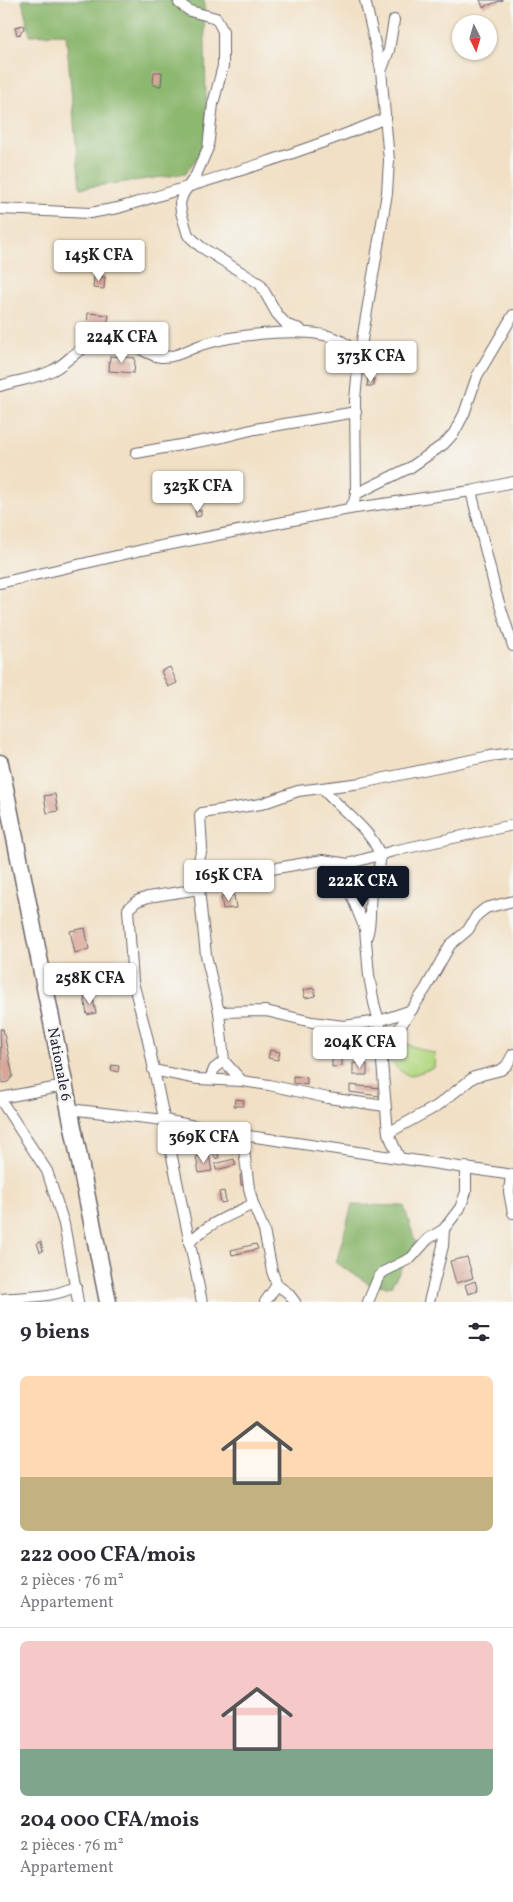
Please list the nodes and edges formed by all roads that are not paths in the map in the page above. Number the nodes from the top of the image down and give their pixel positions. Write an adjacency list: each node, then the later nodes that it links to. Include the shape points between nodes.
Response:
1 (179, 0): 6 (street, via 190,12 216,18 223,31 223,66 213,104 208,148)
2 (365, 0): 4 (street)
3 (394, 20): 4 (street, via 389,50)
4 (381, 70): 5 (street)
5 (386, 118): 6 (street, via 341,137); 10 (street, via 389,160 386,193)
6 (189, 187): 7 (street, via 90,213); 9 (street, via 180,203 188,235 201,247 260,284 287,325)
7 (0, 209)
8 (513, 315): 16 (street, via 477,376 454,433 411,467)
9 (312, 333): 10 (street, via 343,342); 11 (street, via 285,332 214,342 162,357 150,355 131,344 90,345 52,371)
10 (359, 358): 12 (street)
11 (0, 386)
12 (356, 412): 13 (street); 16 (street)
13 (136, 453)
14 (513, 482): 15 (street)
15 (471, 491): 17 (street); 19 (street, via 496,593)
16 (356, 494): 17 (street)
17 (349, 508): 18 (street)
18 (0, 583)
19 (513, 646)
20 (513, 753): 22 (street)
21 (0, 763): 38 (main road, Nationale 6)
22 (323, 789): 24 (street, via 365,830); 26 (street, via 298,790 261,804 202,813 199,818 202,848 194,873)
23 (513, 825): 24 (street)
24 (380, 855): 25 (street); 28 (street, via 371,894 371,923)
25 (348, 864): 26 (street, via 323,860 277,868); 28 (street, via 352,897)
26 (199, 889): 30 (street, via 206,955); 35 (street, via 148,897 128,909 133,982 148,1036)
27 (513, 901): 29 (street, via 486,908 476,915 468,930 450,945)
28 (366, 940): 31 (street, via 369,976)
29 (412, 1010): 31 (street); 32 (street)
30 (219, 1012): 31 (street, via 266,1011 344,1026); 34 (street)
31 (379, 1021): 32 (street)
32 (386, 1048): 40 (street, via 382,1062)
33 (513, 1054): 43 (street, via 501,1070 474,1077 437,1106)
34 (224, 1061): 36 (street, via 214,1069); 37 (street)
35 (153, 1070): 36 (street); 42 (street)
36 (210, 1080): 37 (street)
37 (242, 1081): 40 (street)
38 (64, 1086): 39 (street); 41 (main road, Nationale 6)
39 (0, 1099): 53 (street, via 47,1171 64,1224)
40 (385, 1106): 43 (street)
41 (69, 1109): 42 (street); 56 (main road, Nationale 6)
42 (164, 1120): 44 (street); 51 (street)
43 (388, 1133): 45 (street)
44 (242, 1135): 45 (street); 48 (street)
45 (399, 1157): 46 (street)
46 (466, 1167): 47 (street); 50 (street, via 466,1192 460,1208)
47 (512, 1175): 49 (street, via 509,1192)
48 (253, 1204): 51 (street, via 221,1219); 52 (street, via 264,1230)
49 (513, 1213)
50 (444, 1228): 60 (street, via 428,1239 412,1258 383,1272); 61 (street)
51 (189, 1243): 57 (street)
52 (276, 1285): 58 (street); 59 (street)
53 (76, 1286): 54 (street, via 47,1296); 55 (street)
54 (0, 1298)
55 (78, 1302)
56 (108, 1302)
57 (202, 1302)
58 (265, 1302)
59 (295, 1302)
60 (368, 1302)
61 (429, 1302)

